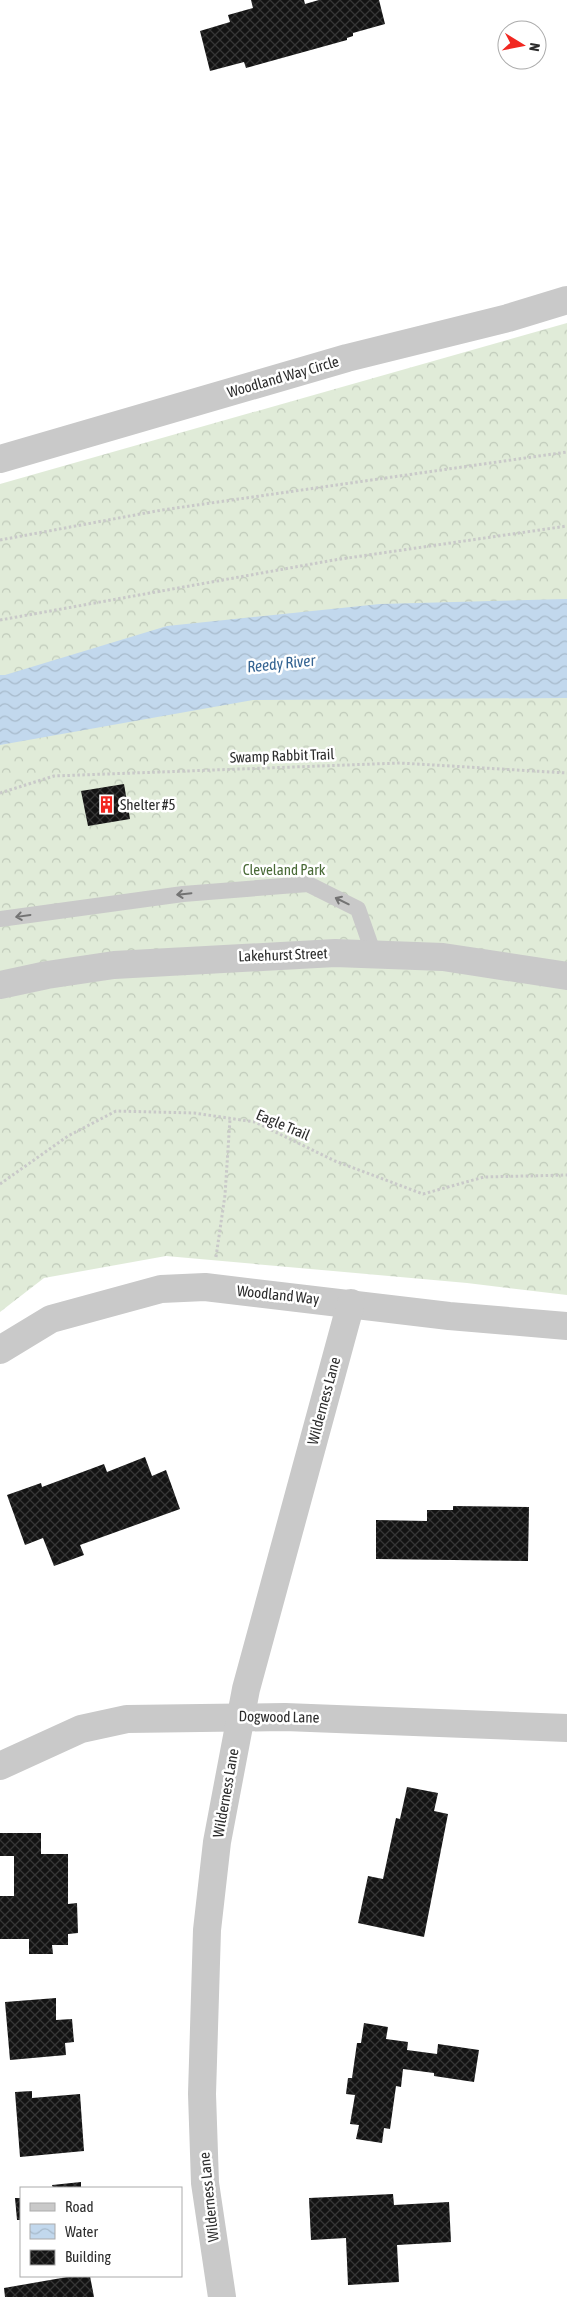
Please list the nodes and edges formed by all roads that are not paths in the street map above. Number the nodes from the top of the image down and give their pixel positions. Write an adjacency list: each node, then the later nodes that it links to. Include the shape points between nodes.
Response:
1 (567, 300): 2 (street, Woodland Way Circle, via 347,358)
2 (0, 459)
3 (0, 919): 4 (lane, one-way to 3, via 358,909 308,884 182,894)
4 (374, 955): 5 (street, Lakehurst Street, via 442,957); 6 (street, Lakehurst Street, via 305,954 114,965)
5 (567, 976)
6 (0, 985)
7 (351, 1303): 8 (street, Woodland Way, via 449,1316); 9 (street, Woodland Way, via 211,1287 161,1289 51,1319); 10 (street, Wilderness Lane)
8 (567, 1326)
9 (0, 1350)
10 (240, 1716): 11 (street, Dogwood Lane); 12 (street, Dogwood Lane, via 127,1718 81,1729); 13 (street, Wilderness Lane, via 217,1842 207,1930 202,2094 205,2183)
11 (567, 1728)
12 (0, 1766)
13 (222, 2297)

